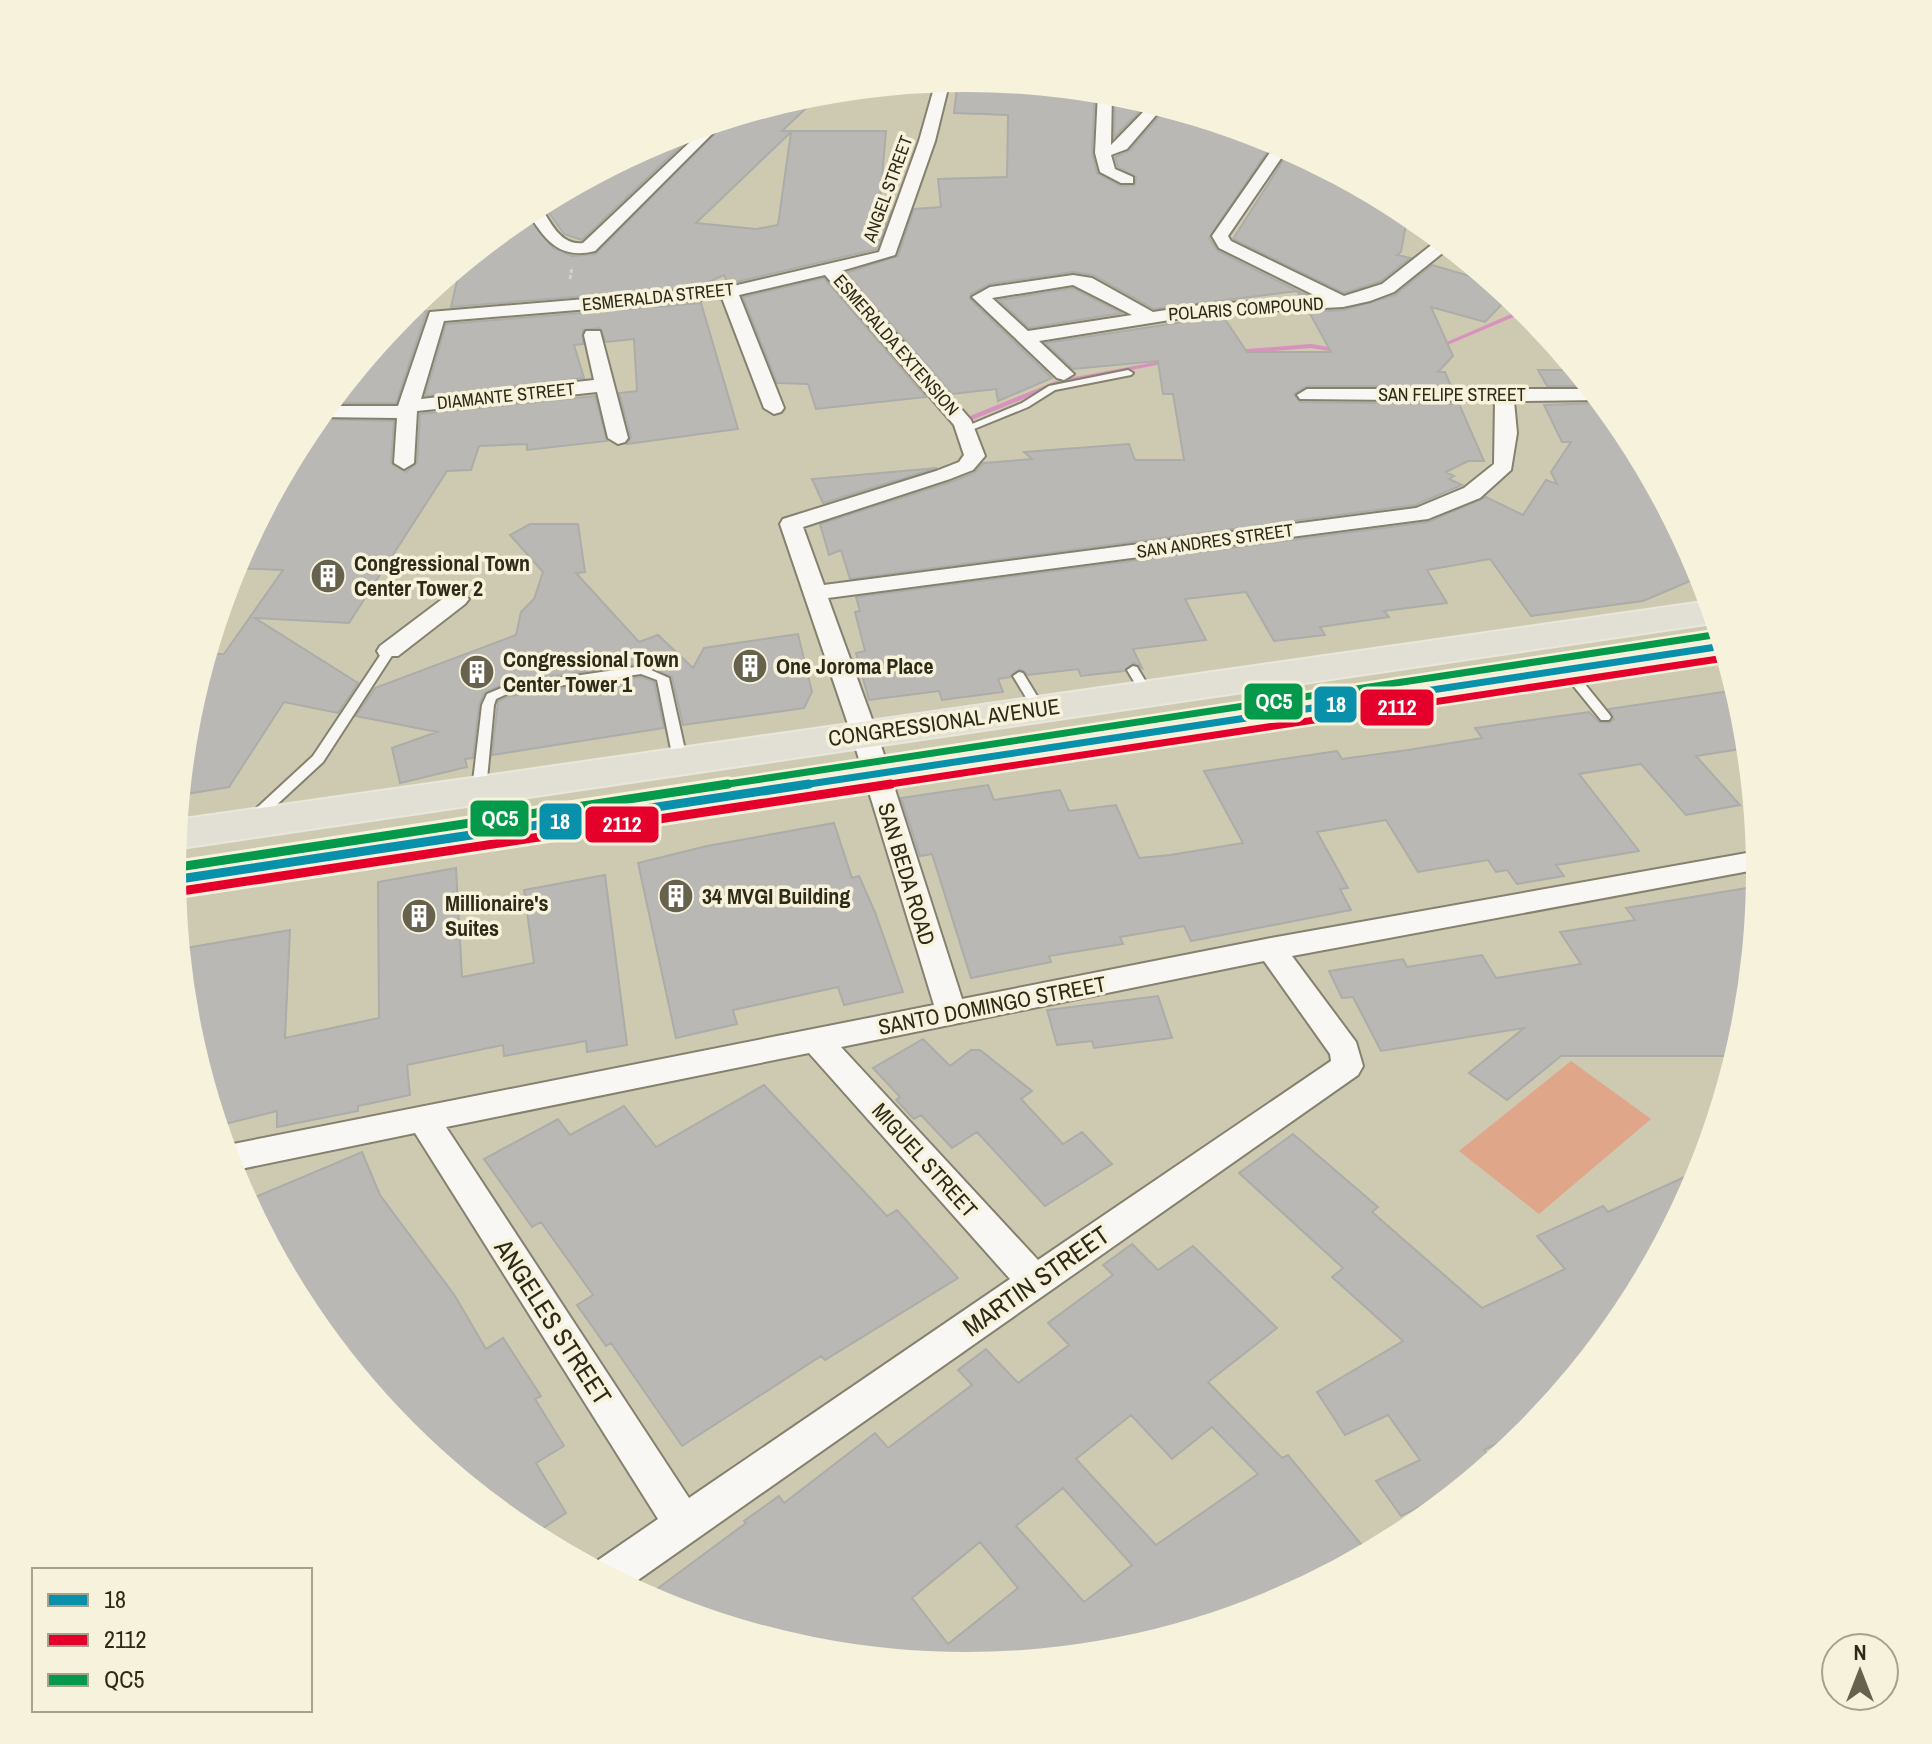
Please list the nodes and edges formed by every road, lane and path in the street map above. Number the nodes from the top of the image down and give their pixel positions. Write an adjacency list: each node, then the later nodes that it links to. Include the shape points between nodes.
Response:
1 (940, 93): 10 (street, ANGEL STREET, via 888,253)
2 (1105, 105): 5 (street)
3 (1149, 114): 5 (street, via 1122,146)
4 (703, 138): 8 (street, via 589,247 574,250 557,243)
5 (1103, 153): 7 (street, via 1108,172)
6 (1279, 158): 13 (street, via 1220,236 1225,244)
7 (1127, 180)
8 (541, 218)
9 (1436, 250): 13 (street, POLARIS COMPOUND, via 1388,288)
10 (877, 259): 11 (street, ESMERALDA STREET)
11 (828, 267): 12 (street, ESMERALDA STREET); 26 (street, ESMERALDA EXTENSION)
12 (729, 292): 23 (street); 24 (street, ESMERALDA STREET, via 436,316)
13 (1343, 302): 14 (street, POLARIS COMPOUND)
14 (1149, 317): 16 (street, POLARIS COMPOUND); 16 (street, POLARIS COMPOUND, via 1073,280 981,297)
15 (593, 335): 19 (street)
16 (1026, 337): 18 (street, POLARIS COMPOUND)
17 (1128, 373): 26 (lane, via 1052,388 1025,405)
18 (1064, 374)
19 (605, 385): 24 (street, DIAMANTE STREET); 27 (street)
20 (1307, 395): 21 (street, SAN FELIPE STREET)
21 (1504, 395): 22 (street, SAN FELIPE STREET); 29 (street, SAN ANDRES STREET, via 1504,466 1472,493 1420,514)
22 (1583, 395)
23 (774, 408)
24 (408, 409): 25 (street, DIAMANTE STREET); 28 (street)
25 (337, 411)
26 (965, 426): 29 (street, via 975,456 966,466 791,524)
27 (618, 438)
28 (404, 463)
29 (813, 593): 36 (street)
30 (457, 599): 33 (street)
31 (1702, 613): 36 (main road, CONGRESSIONAL AVENUE, via 1029,693)
32 (1713, 648): 34 (main road, CONGRESSIONAL AVENUE)
33 (389, 651): 40 (lane, via 318,759)
34 (1567, 670): 35 (lane); 38 (main road, CONGRESSIONAL AVENUE)
35 (1605, 717)
36 (864, 733): 37 (main road, CONGRESSIONAL AVENUE); 38 (street, SAN BEDA ROAD)
37 (680, 759): 39 (main road, CONGRESSIONAL AVENUE); 39 (lane, via 663,678 655,672 506,690 491,697 488,705)
38 (876, 773): 43 (main road, CONGRESSIONAL AVENUE); 45 (street, SAN BEDA ROAD)
39 (479, 790): 40 (main road, CONGRESSIONAL AVENUE)
40 (247, 824): 41 (main road, CONGRESSIONAL AVENUE)
41 (188, 833)
42 (1746, 862): 44 (street, SANTO DOMINGO STREET)
43 (186, 878)
44 (1271, 949): 45 (street, SANTO DOMINGO STREET); 49 (street, MARTIN STREET, via 1345,1051 1347,1066)
45 (952, 1014): 46 (street, SANTO DOMINGO STREET)
46 (815, 1039): 47 (street, SANTO DOMINGO STREET); 49 (street, MIGUEL STREET)
47 (422, 1118): 48 (street, SANTO DOMINGO STREET); 50 (street, ANGELES STREET)
48 (239, 1155)
49 (1035, 1282): 50 (street, MARTIN STREET)
50 (684, 1525): 51 (street, MARTIN STREET)
51 (618, 1570)

